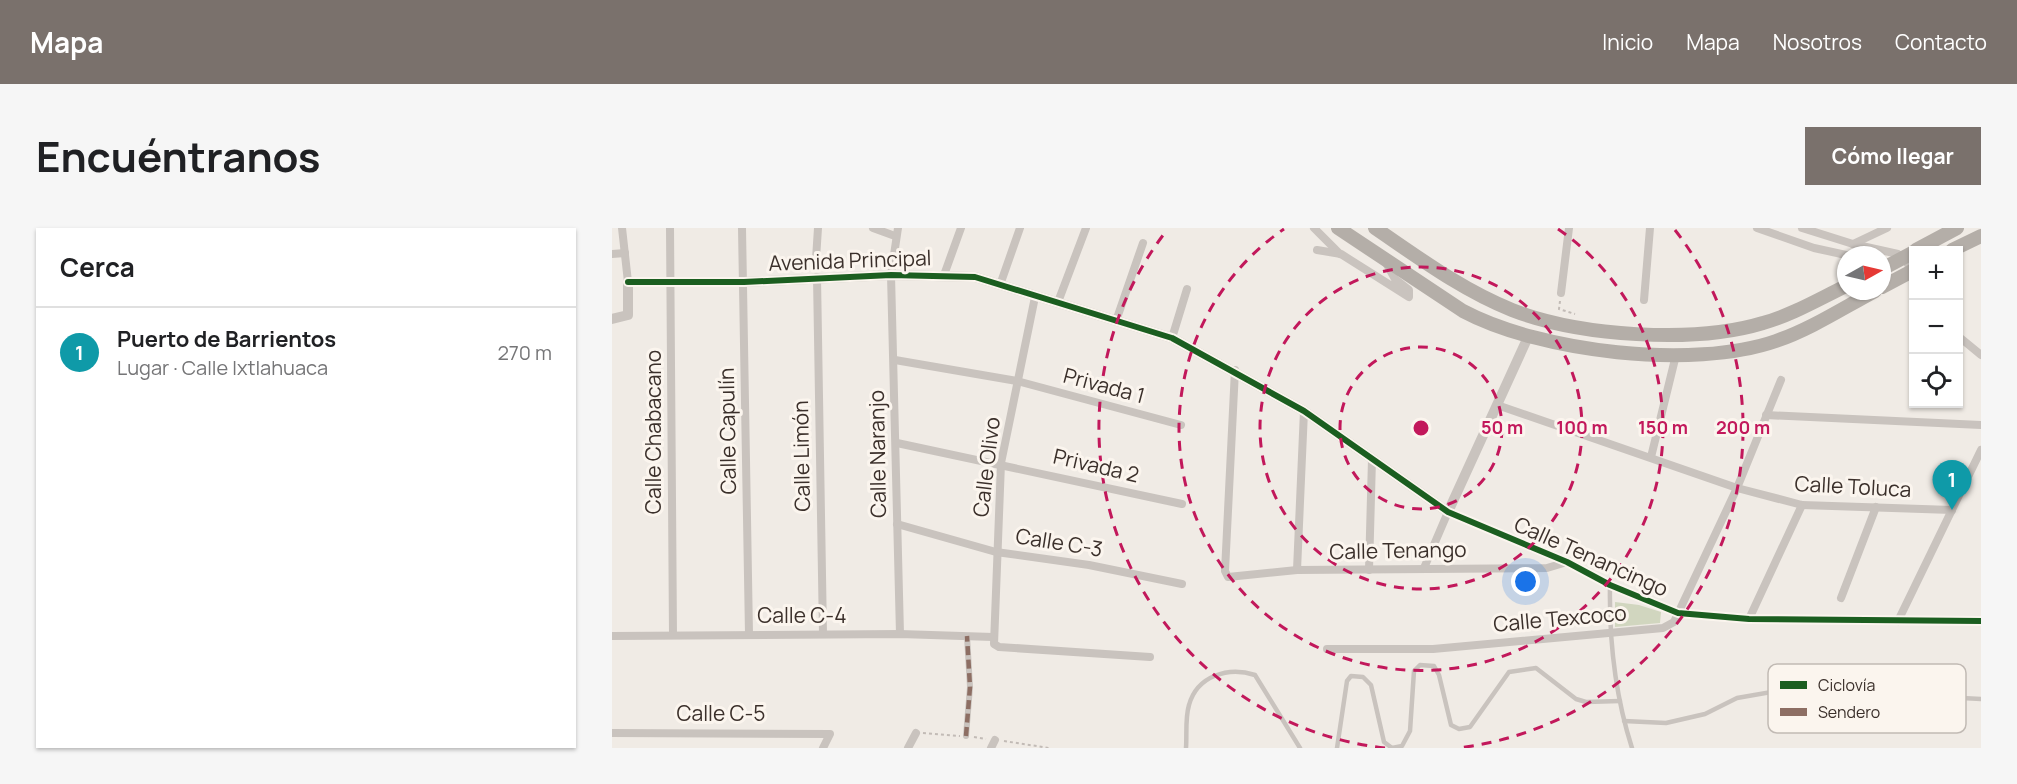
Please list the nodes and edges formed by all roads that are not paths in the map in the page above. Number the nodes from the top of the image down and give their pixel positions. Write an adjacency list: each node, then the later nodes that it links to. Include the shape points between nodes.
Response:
1 (622, 228): 25 (street)
2 (670, 228): 38 (street, Calle Chabacano)
3 (742, 228): 40 (street, Calle Capulín)
4 (818, 228): 32 (street)
5 (873, 228): 18 (street)
6 (961, 228): 35 (street)
7 (1020, 228): 42 (street)
8 (1086, 228): 50 (street)
9 (1314, 228): 28 (street)
10 (1338, 228): 31 (highway)
11 (1376, 228): 47 (highway, via 1454,281)
12 (1569, 228): 45 (street)
13 (1650, 228): 48 (street)
14 (1756, 228): 26 (street)
15 (1802, 228): 21 (street)
16 (1887, 228): 21 (street)
17 (1957, 228): 22 (highway)
18 (896, 232): 36 (street, Calle Naranjo)
19 (1981, 236): 23 (highway)
20 (1143, 243): 52 (street)
21 (1853, 244): 27 (street)
22 (1924, 246)
23 (1960, 246)
24 (1317, 250): 28 (street)
25 (625, 253): 30 (street); 39 (street)
26 (1837, 253)
27 (1909, 253)
28 (1341, 254): 31 (street, via 1409,297 1410,293 1395,279)
29 (1909, 254): 33 (highway)
30 (612, 255)
31 (1383, 258): 53 (highway)
32 (816, 259)
33 (1891, 264)
34 (1909, 273): 41 (highway)
35 (944, 274): 36 (street, Avenida Principal); 42 (street, Avenida Principal, via 975,277)
36 (891, 275): 37 (street, Avenida Principal); 59 (street, Calle Naranjo)
37 (817, 277): 40 (street, Avenida Principal); 94 (street, Calle Limón)
38 (670, 281): 39 (street, Avenida Principal); 40 (street, Avenida Principal); 96 (street, Calle Chabacano)
39 (628, 282): 51 (street, via 628,315)
40 (744, 282): 93 (street, Calle Capulín)
41 (1891, 282)
42 (1000, 285): 46 (street, Avenida Principal)
43 (1187, 288): 55 (street)
44 (1837, 290): 47 (highway, via 1766,323 1714,334 1676,336 1558,323)
45 (1561, 293)
46 (1035, 297): 50 (street, Avenida Principal); 62 (street, Calle Olivo)
47 (1490, 300): 53 (highway)
48 (1644, 300)
49 (1855, 300): 57 (highway, via 1775,341 1719,353)
50 (1058, 302): 52 (street, Avenida Principal)
51 (612, 319)
52 (1116, 321): 55 (street, Avenida Principal)
53 (1481, 321): 54 (highway)
54 (1528, 337): 57 (highway, via 1553,344); 63 (street)
55 (1172, 338): 60 (street, Avenida Principal)
56 (1963, 339): 58 (street)
57 (1676, 355): 70 (street)
58 (1981, 355)
59 (895, 360): 62 (street, Privada 1); 68 (street, Calle Naranjo)
60 (1235, 370): 64 (street, Calle Tenancingo); 83 (street, Calle Tenango, via 1225,572 1228,577)
61 (1781, 380): 65 (street, Calle Texcoco)
62 (1017, 381): 66 (street, Privada 1); 72 (street, Calle Olivo)
63 (1497, 405): 70 (street, Calle Toluca); 78 (street)
64 (1304, 411): 71 (street, Calle Tenancingo); 83 (street)
65 (1766, 415): 67 (street); 73 (street, Calle Texcoco)
66 (1181, 425)
67 (1981, 425)
68 (897, 443): 72 (street, Privada 2); 79 (street, Calle Naranjo)
69 (1981, 450): 77 (street)
70 (1651, 456): 73 (street, Calle Toluca)
71 (1372, 459): 78 (street, Calle Tenancingo); 84 (street)
72 (1001, 463): 74 (street, Privada 2); 80 (street, Calle Olivo)
73 (1737, 488): 75 (street, Calle Toluca); 88 (street, Calle Texcoco)
74 (1182, 504)
75 (1802, 506): 76 (street, Calle Toluca); 89 (street)
76 (1876, 507): 77 (street, Calle Toluca); 87 (street)
77 (1952, 510): 90 (street)
78 (1448, 512): 81 (street, Calle Tenancingo); 82 (street)
79 (897, 524): 80 (street, Calle C-3); 95 (street, Calle Naranjo)
80 (996, 552): 85 (street, Calle C-3); 99 (street, Calle Olivo)
81 (1567, 562): 82 (street, Calle Tenango, via 1547,568); 86 (street, Calle Tenancingo)
82 (1424, 568): 84 (street, Calle Tenango)
83 (1297, 570): 84 (street, Calle Tenango)
84 (1369, 570)
85 (1182, 584)
86 (1610, 585): 88 (street, Calle Tenancingo); 92 (lane)
87 (1841, 598)
88 (1678, 613): 89 (street, Calle Tenancingo); 92 (street, Calle Texcoco, via 1674,622 1663,628)
89 (1749, 619): 90 (street, Calle Tenancingo)
90 (1898, 621): 91 (street, Calle Tenancingo)
91 (1981, 621)
92 (1610, 633): 100 (street, Calle Texcoco, via 1433,649); 105 (lane)
93 (749, 634): 94 (street, Calle C-4); 96 (street, Calle C-4)
94 (823, 634): 95 (street, Calle C-4)
95 (900, 634): 98 (street, Calle C-4)
96 (673, 635): 97 (street, Calle C-4)
97 (612, 636)
98 (967, 636): 99 (street, Calle C-4); 109 (street, via 970,687)
99 (993, 640): 101 (street, Calle C-4, via 999,647)
100 (1327, 649)
101 (1150, 657)
102 (1768, 693): 106 (lane, via 1737,698 1706,714 1666,723)
103 (1966, 698): 104 (lane)
104 (1981, 699)
105 (1620, 701): 106 (lane); 115 (lane, via 1576,699 1536,668 1520,669 1509,672 1470,727 1459,729 1451,725 1434,666 1420,665 1414,671 1410,731 1402,746)
106 (1624, 721): 116 (lane)
107 (612, 733): 110 (street, Calle C-5, via 830,734)
108 (916, 734): 111 (street)
109 (966, 736)
110 (823, 748)
111 (908, 748)
112 (1186, 748): 113 (lane, via 1189,704 1200,683 1216,674 1243,671 1255,675)
113 (1300, 748)
114 (1337, 748): 115 (lane, via 1351,676 1363,677 1371,685 1384,742)
115 (1392, 748)
116 (1632, 748)

